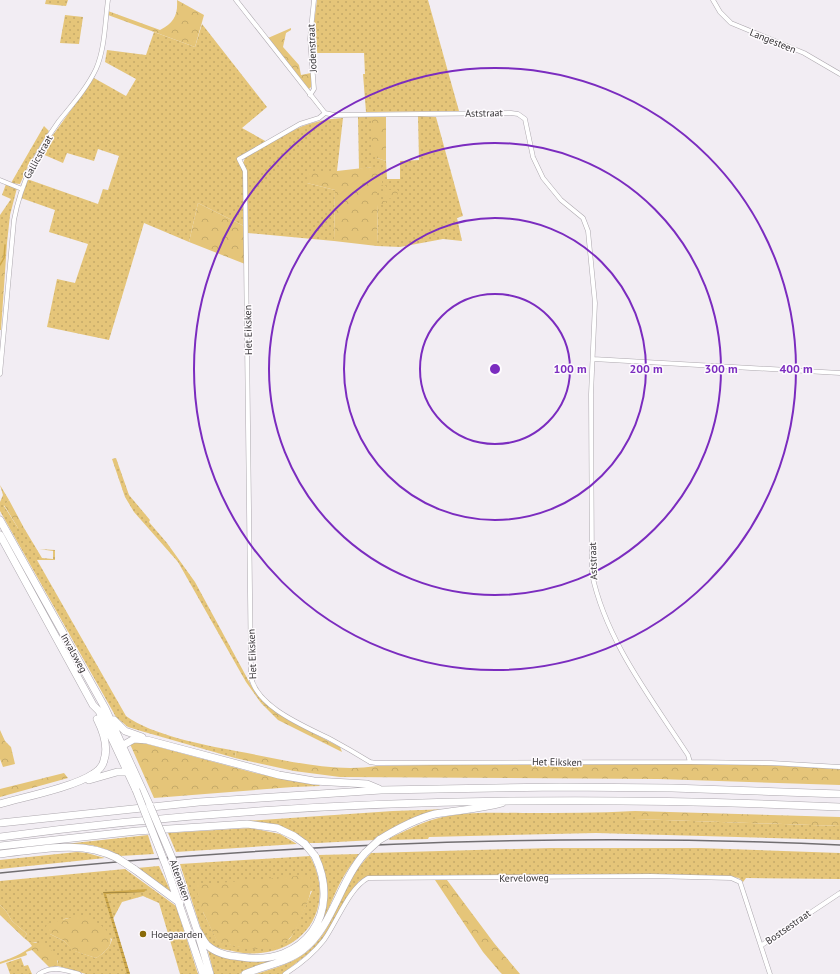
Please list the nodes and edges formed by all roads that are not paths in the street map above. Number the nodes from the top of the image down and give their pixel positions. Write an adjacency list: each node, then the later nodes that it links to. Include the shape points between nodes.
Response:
1 (108, 0): 9 (street, Gallicstraat, via 96,68 42,145)
2 (236, 0): 6 (street)
3 (313, 0): 6 (street, Jodenstraat, via 310,39 314,89)
4 (713, 0): 5 (street, Langesteen, via 731,23 804,53)
5 (840, 74)
6 (310, 95): 7 (street)
7 (324, 113): 10 (street, Aststraat, via 511,113 525,119 533,157 544,178 561,200 580,214 585,223 595,303); 20 (street, Het Eiksken, via 319,118 300,124 239,159 245,171 251,677 254,687 292,720 370,762)
8 (0, 180): 9 (street)
9 (22, 189): 12 (street, Gallicstraat, via 14,220)
10 (593, 359): 11 (street); 20 (street, Aststraat, via 592,574 595,589 602,612 623,652)
11 (840, 373)
12 (0, 374)
13 (0, 520): 16 (highway, Invalsweg)
14 (0, 535): 15 (highway, Invalsweg)
15 (93, 705): 19 (highway, Invalsweg); 24 (highway, via 105,742 104,760 97,772)
16 (105, 708): 17 (highway, via 124,731); 18 (highway, Invalsweg)
17 (147, 740): 18 (highway, via 134,739); 26 (highway, via 279,775 314,781 367,784)
18 (123, 745): 19 (highway); 23 (highway, Invalsweg)
19 (118, 751): 22 (highway, Invalsweg)
20 (690, 762): 21 (street, Het Eiksken)
21 (840, 767)
22 (127, 771): 23 (highway); 24 (highway); 25 (highway, Invalsweg)
23 (136, 775): 25 (highway, Invalsweg)
24 (75, 782): 29 (highway)
25 (139, 790): 36 (highway, Altenaken, bridge); 37 (highway, Altenaken, bridge, via 175,865)
26 (381, 790): 27 (highway, via 560,787); 31 (highway, via 199,802)
27 (840, 794)
28 (511, 800): 30 (highway, via 672,801); 32 (highway, via 228,813 131,821); 45 (highway, bridge, via 491,806 435,814 416,820 379,840 365,852 347,876 323,927 313,941 295,955)
29 (0, 804)
30 (840, 807)
31 (0, 823)
32 (0, 837)
33 (0, 846): 37 (highway, bridge, via 137,831 247,824 277,828 305,844 315,856 322,870 325,900 322,912 310,934 293,948 262,959 229,956 208,946)
34 (0, 854): 36 (highway, bridge, via 78,847 105,851)
35 (840, 893): 38 (street, Bostsestraat)
36 (180, 903): 43 (highway, Altenaken)
37 (197, 930): 44 (highway, Altenaken)
38 (762, 945): 46 (street, Kerveloweg, via 742,885 731,878 374,877 358,884 324,940); 47 (street, Bostsestraat)
39 (50, 968): 40 (street); 41 (street); 42 (street)
40 (39, 974)
41 (52, 974)
42 (79, 974)
43 (203, 974)
44 (210, 974)
45 (245, 974)
46 (284, 974)
47 (770, 974)

